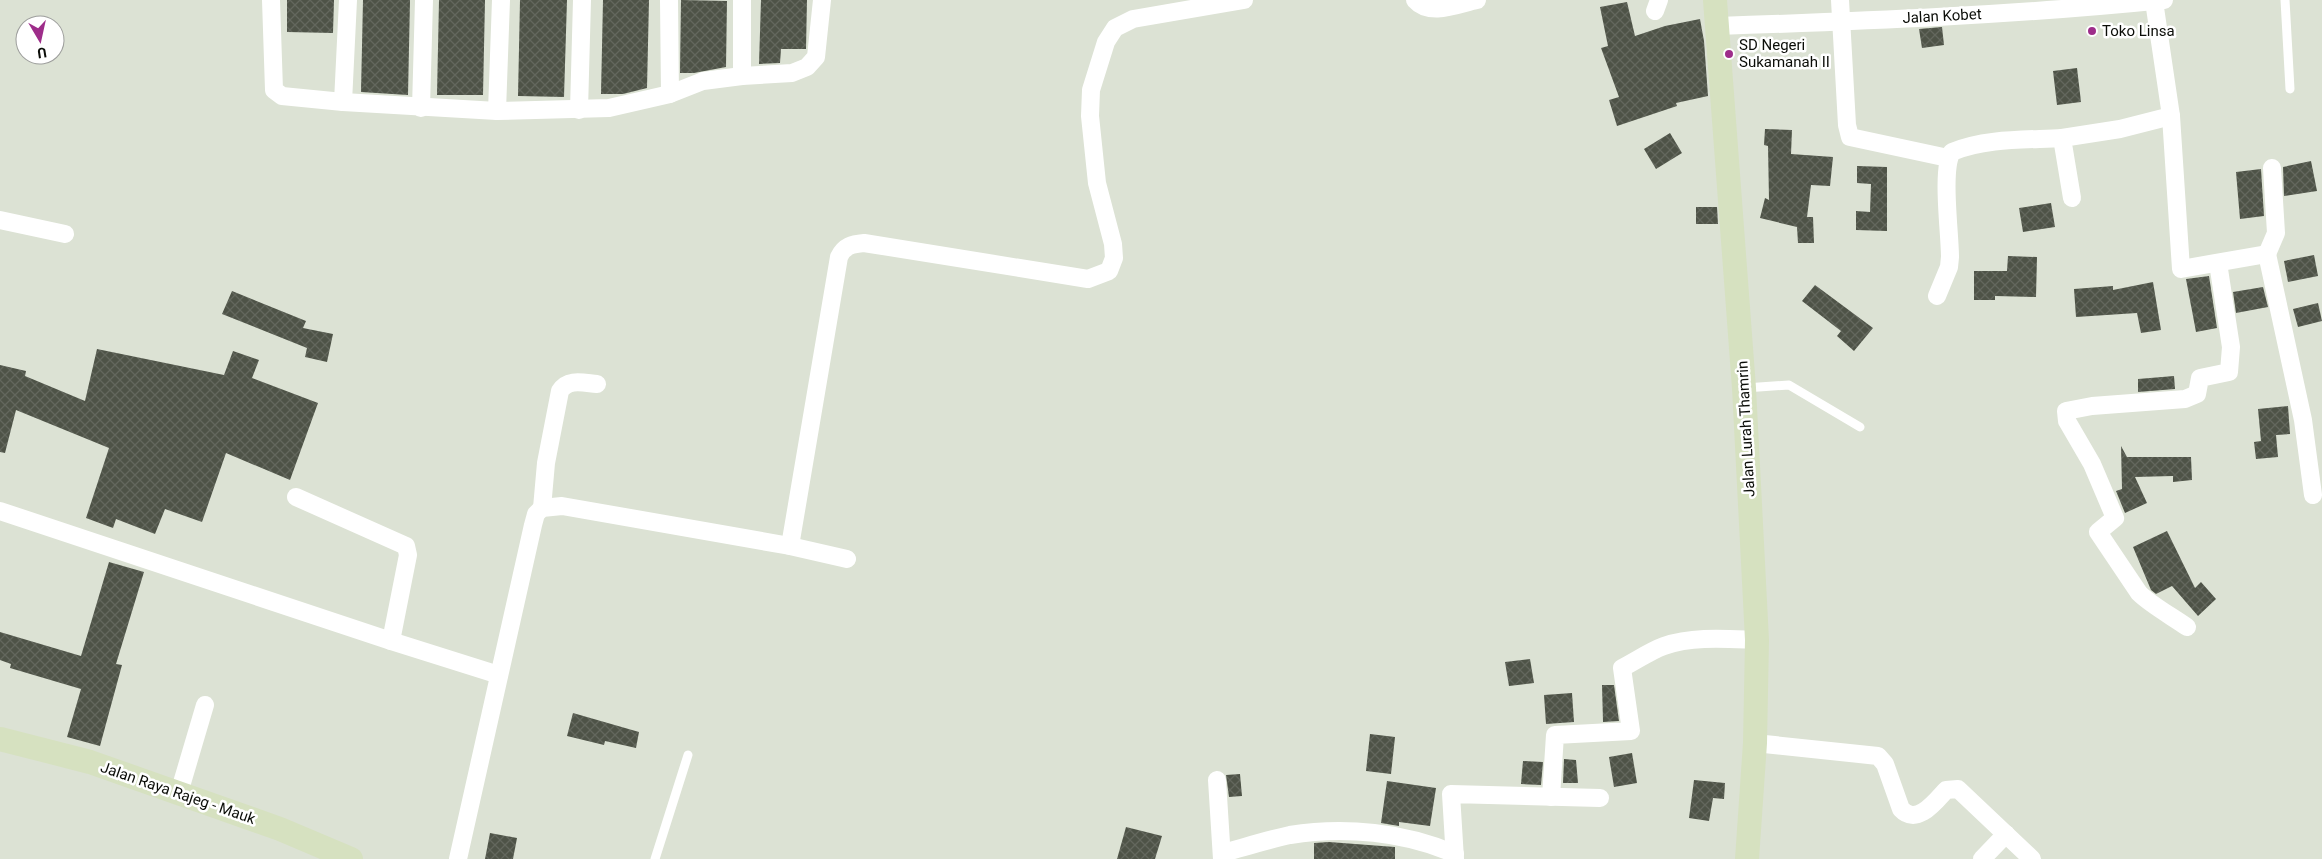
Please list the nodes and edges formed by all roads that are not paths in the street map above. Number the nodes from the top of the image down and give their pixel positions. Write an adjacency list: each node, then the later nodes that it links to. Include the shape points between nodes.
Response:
1 (271, 0): 22 (street, via 274,90 290,98)
2 (348, 0): 22 (street)
3 (424, 0): 23 (street)
4 (501, 0): 25 (street)
5 (582, 0): 24 (street)
6 (669, 0): 21 (street)
7 (742, 0): 19 (street)
8 (822, 0): 19 (street, via 816,57 807,67 782,75)
9 (1244, 0): 43 (street, via 1133,20 1116,28 1106,42 1092,90 1090,116 1097,183 1113,244 1114,258 1108,271 1088,279 864,243 842,250)
10 (1415, 0): 11 (street, via 1421,7 1430,8)
11 (1478, 0)
12 (1715, 0): 18 (street, Jalan Lurah Thamrin)
13 (1840, 0): 17 (street)
14 (2159, 0): 16 (street, Jalan Kobet); 26 (street)
15 (2285, 0): 20 (lane)
16 (2065, 4): 17 (street, Jalan Kobet)
17 (1842, 22): 18 (street, Jalan Kobet); 28 (street, via 1850,137)
18 (1718, 26): 37 (street, Jalan Lurah Thamrin)
19 (742, 76): 21 (street, via 703,81)
20 (2290, 89)
21 (670, 94): 24 (street, via 630,105)
22 (343, 102): 23 (street)
23 (421, 108): 25 (street)
24 (579, 110): 25 (street)
25 (497, 111)
26 (2171, 116): 27 (street, via 2120,129); 34 (street, via 2181,269)
27 (2062, 138): 28 (street, via 1972,146 1952,152); 30 (street)
28 (1948, 158): 35 (street, via 1950,257)
29 (2272, 168): 33 (street, via 2276,234)
30 (2072, 198)
31 (0, 220): 32 (street)
32 (65, 234)
33 (2267, 254): 34 (street); 39 (street, via 2303,420)
34 (2218, 263): 45 (street, via 2232,347 2229,372 2200,378 2196,394 2185,399 2066,411 2115,518 2098,532 2140,593)
35 (1937, 296)
36 (597, 384): 41 (street, via 572,382 560,391 546,463)
37 (1744, 388): 38 (lane, via 1789,385); 46 (street, Jalan Lurah Thamrin)
38 (1860, 427)
39 (2313, 495)
40 (296, 497): 47 (street, via 406,546 408,555)
41 (542, 508): 43 (street, via 562,506); 48 (street, via 533,525)
42 (0, 511): 47 (street)
43 (790, 546): 44 (street)
44 (847, 559)
45 (2187, 627)
46 (1757, 640): 51 (street, Jalan Lurah Thamrin); 55 (street, via 1712,638 1664,646 1622,668 1631,731 1555,735)
47 (391, 641): 48 (street)
48 (499, 674): 61 (street)
49 (205, 705): 54 (street)
50 (0, 739): 54 (street, Jalan Raya Rajeg - Mauk, via 90,762)
51 (1755, 743): 57 (street, via 1878,756 1885,764 1895,798 1903,812 1918,814 1933,805 1946,790 1958,789); 63 (street, Jalan Lurah Thamrin)
52 (688, 755): 62 (lane)
53 (1218, 780): 58 (street)
54 (179, 793): 60 (street, Jalan Raya Rajeg - Mauk, via 280,829)
55 (1551, 797): 56 (street); 59 (street, via 1451,794)
56 (1600, 798)
57 (2006, 834): 64 (street); 65 (street)
58 (1223, 856): 59 (street, via 1290,835 1348,831 1412,839)
59 (1455, 856)
60 (339, 857)
61 (458, 859)
62 (655, 859)
63 (1747, 859)
64 (1982, 859)
65 (2032, 859)

